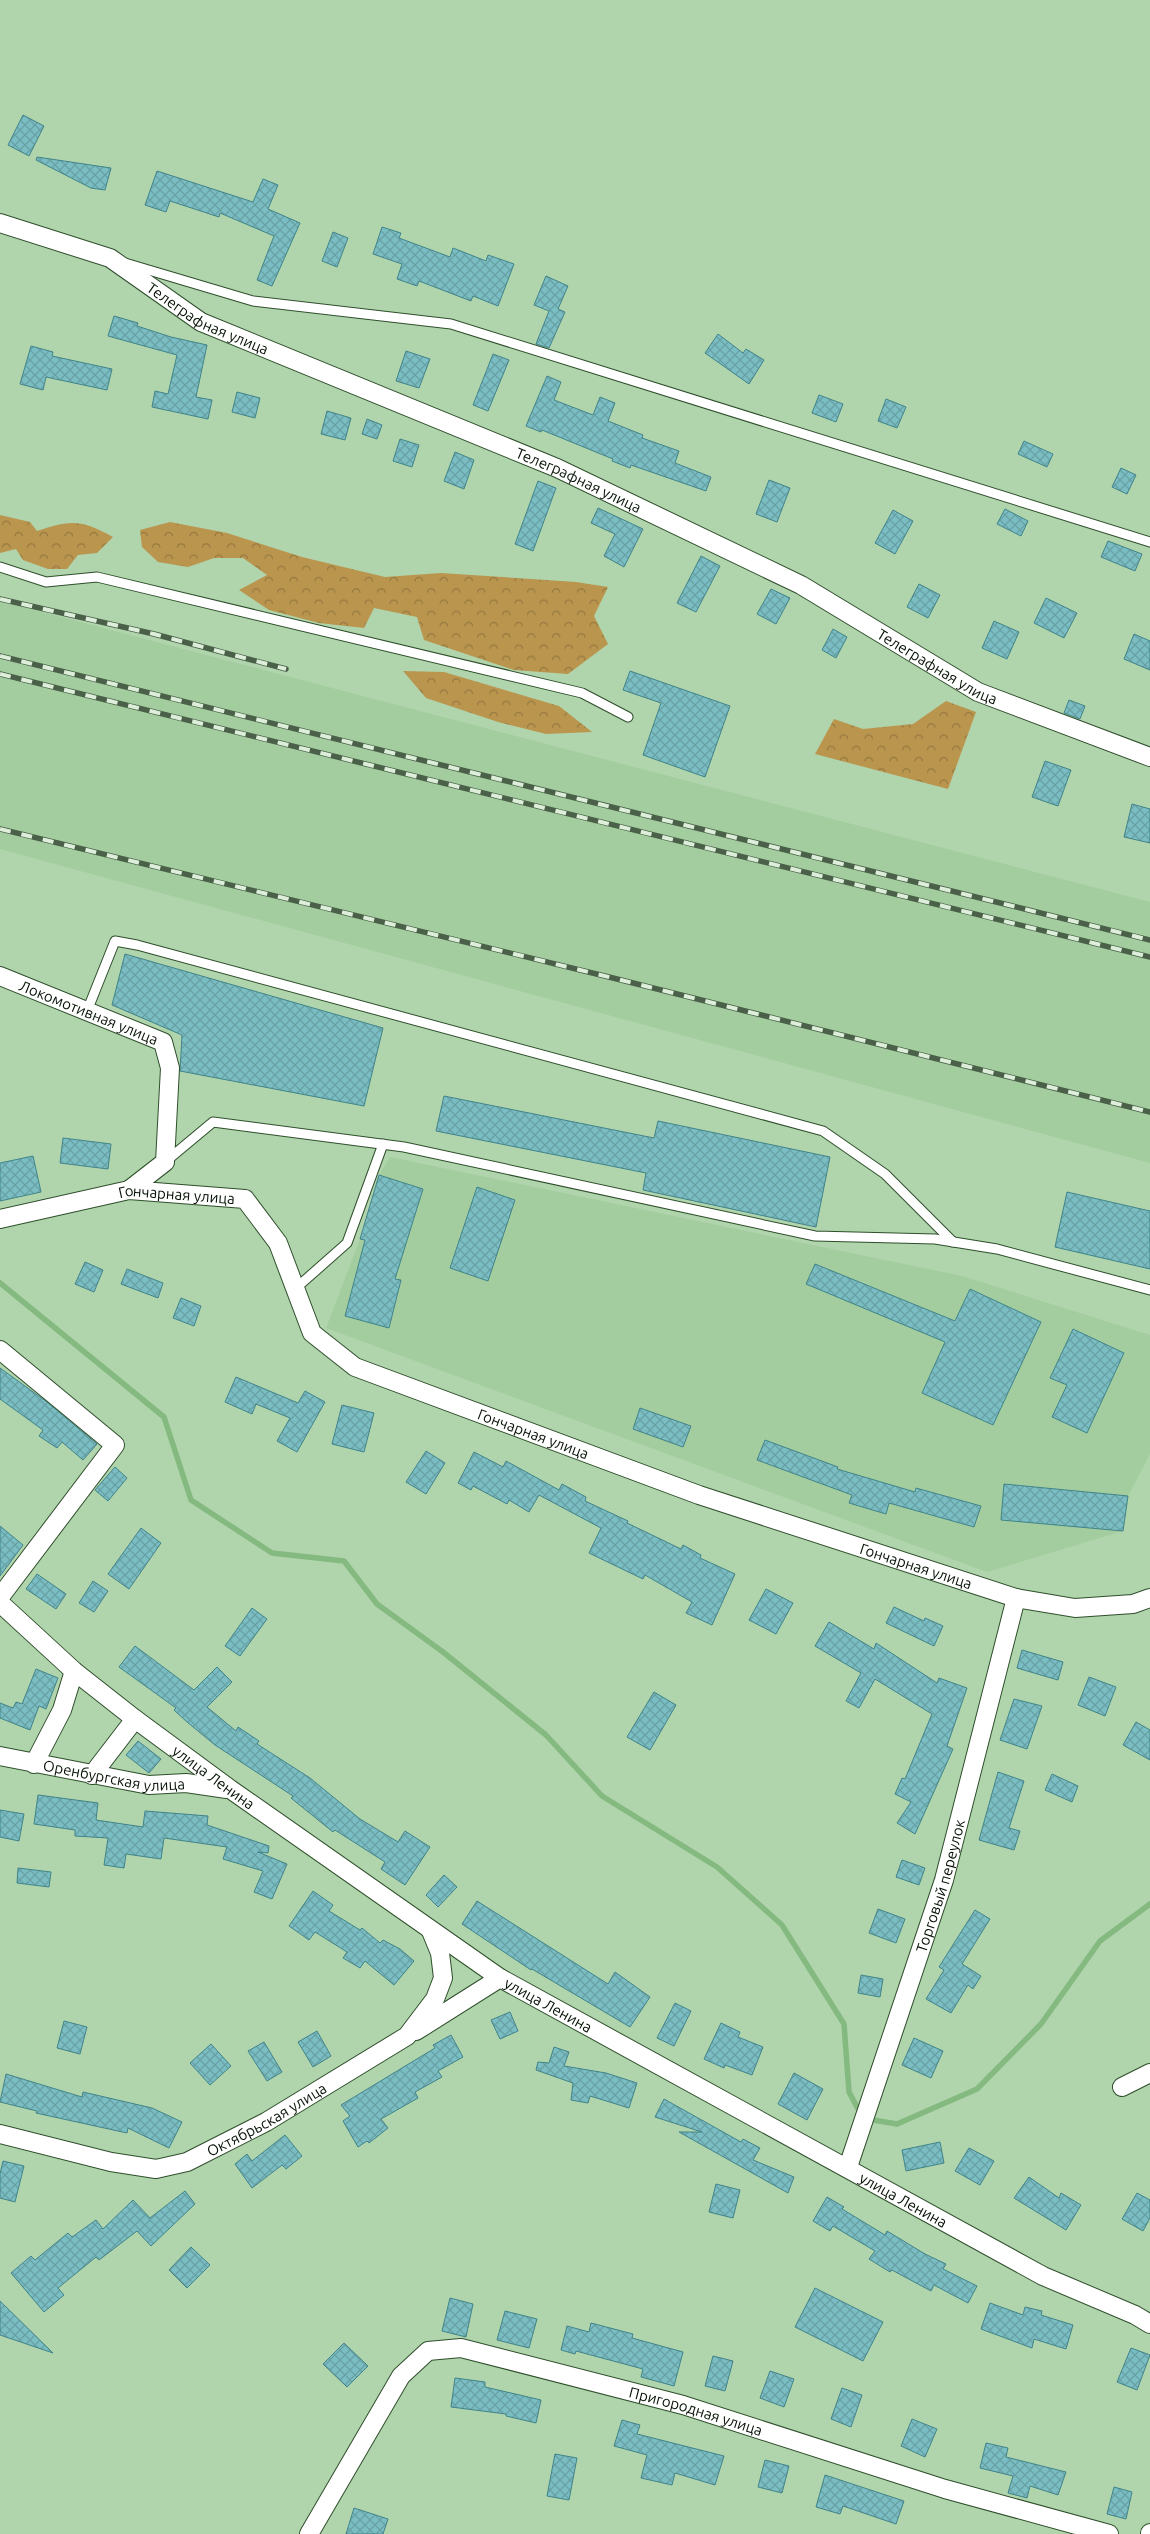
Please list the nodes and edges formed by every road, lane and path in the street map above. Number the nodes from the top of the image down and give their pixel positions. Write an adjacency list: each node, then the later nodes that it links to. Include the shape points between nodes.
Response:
1 (0, 223): 2 (street, Телеграфная улица)
2 (110, 258): 3 (lane, via 253,301 451,324); 6 (street, Телеграфная улица, via 201,322 558,468 800,585 978,692)
3 (1150, 542)
4 (0, 567): 5 (lane, via 46,582 97,578 582,692)
5 (628, 717)
6 (1150, 756)
7 (0, 976): 8 (street, Локомотивная улица)
8 (87, 1011): 10 (street, Локомотивная улица, via 163,1042 170,1068); 13 (lane, via 115,942 146,947 823,1131 885,1174)
9 (383, 1144): 10 (lane, via 213,1122); 13 (lane, via 815,1236); 14 (lane, via 347,1243)
10 (165, 1162): 11 (street)
11 (129, 1190): 12 (street, Гончарная улица); 14 (street, Гончарная улица, via 246,1199 278,1243)
12 (0, 1219)
13 (953, 1242): 15 (lane, via 997,1250)
14 (295, 1289): 18 (street, Гончарная улица, via 312,1333 355,1367 699,1495)
15 (1150, 1290)
16 (0, 1350): 17 (street, via 115,1445)
17 (0, 1598)
18 (1016, 1598): 19 (street, Гончарная улица, via 1075,1608 1133,1604); 33 (street, Торговый переулок, via 944,1880)
19 (1150, 1598)
20 (0, 1603): 21 (street, улица Ленина)
21 (74, 1671): 22 (street, улица Ленина); 24 (street, via 62,1710)
22 (135, 1719): 25 (street); 26 (street, улица Ленина)
23 (0, 1756): 24 (street, Оренбургская улица)
24 (34, 1764): 25 (street, Оренбургская улица)
25 (92, 1775): 26 (street, Оренбургская улица, via 149,1785 186,1783)
26 (230, 1789): 27 (street, улица Ленина)
27 (431, 1931): 28 (street, улица Ленина); 29 (street, Октябрьская улица, via 440,1953 443,1978 435,1999)
28 (500, 1978): 29 (street); 33 (street, улица Ленина)
29 (407, 2036): 32 (street, Октябрьская улица, via 266,2122 187,2162 156,2169 111,2162)
30 (1150, 2072): 31 (street)
31 (1122, 2087)
32 (0, 2134)
33 (848, 2167): 34 (street, улица Ленина, via 1042,2276)
34 (1142, 2311): 35 (street, улица Ленина)
35 (1150, 2324)
36 (309, 2534): 37 (street, Пригородная улица, via 401,2376 428,2351 461,2348 683,2405 945,2489)
37 (1109, 2534)

